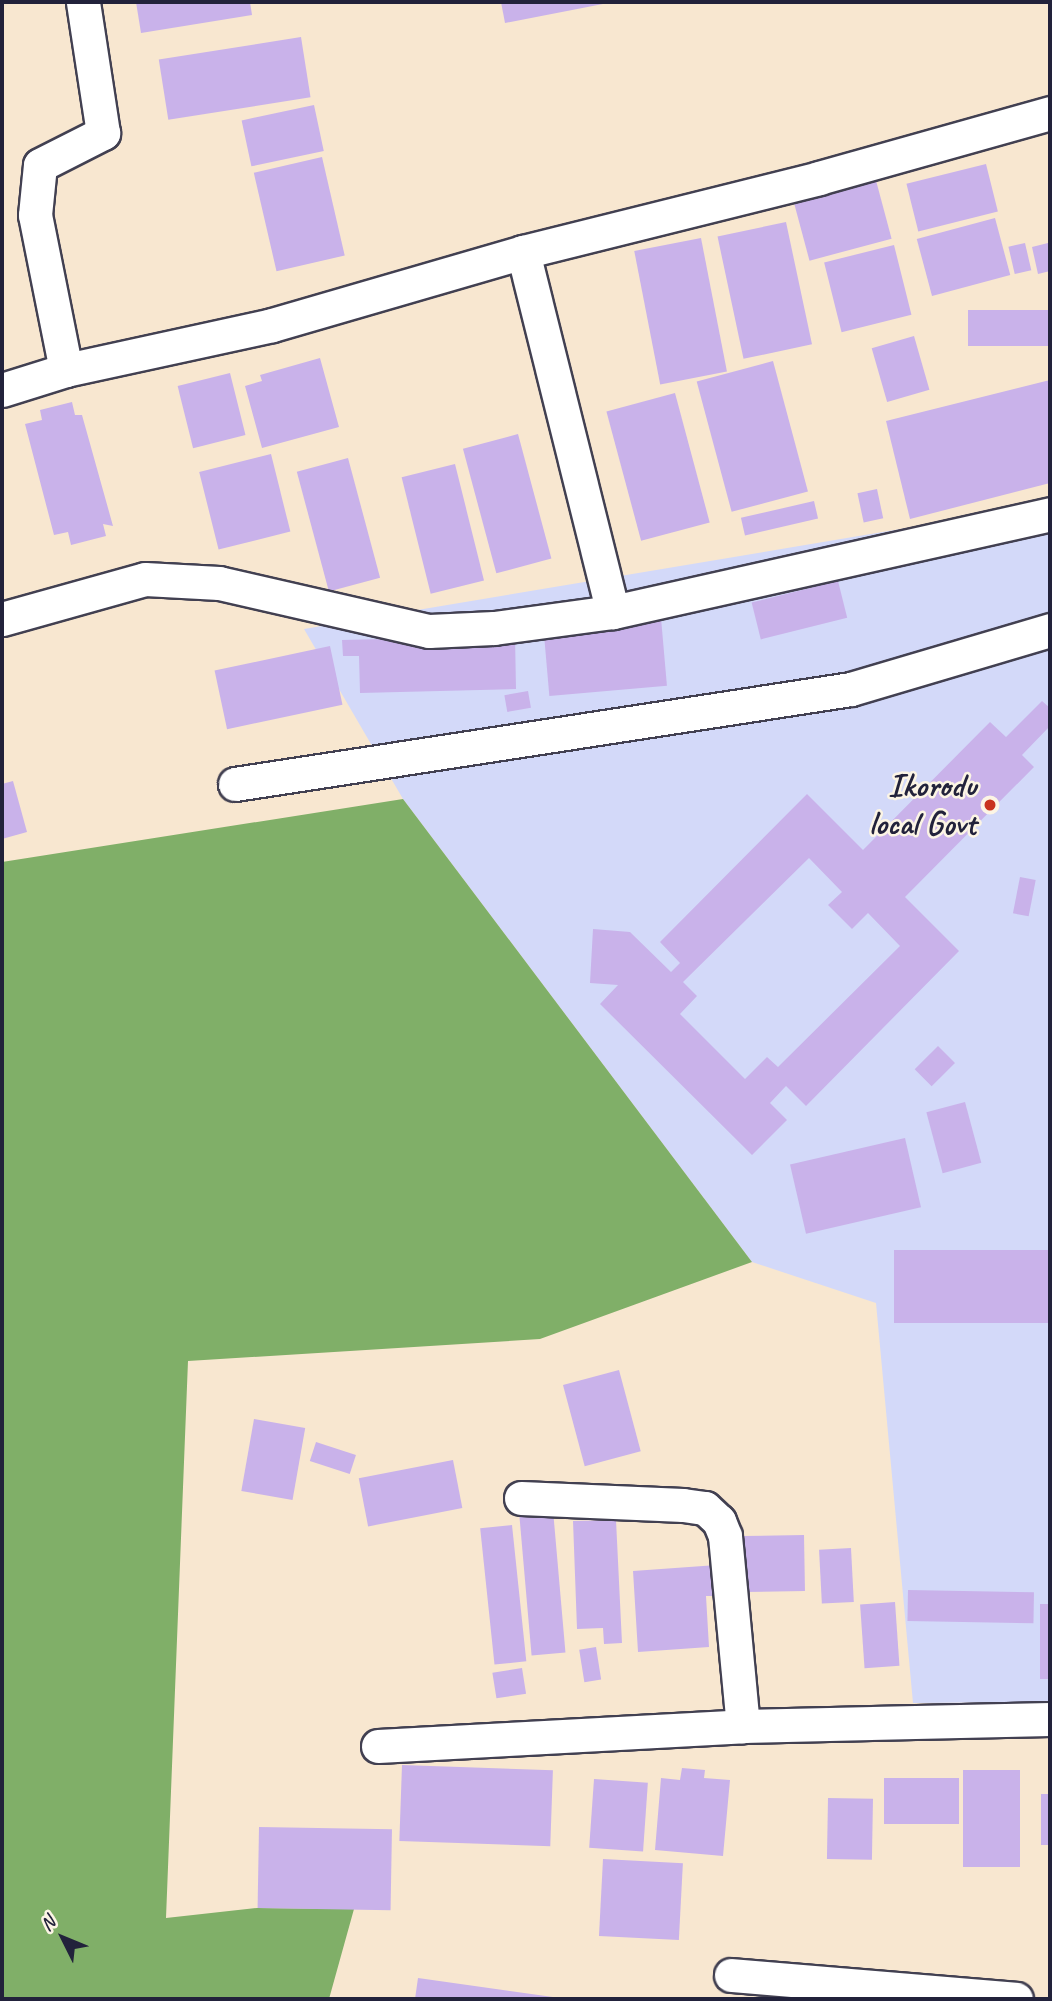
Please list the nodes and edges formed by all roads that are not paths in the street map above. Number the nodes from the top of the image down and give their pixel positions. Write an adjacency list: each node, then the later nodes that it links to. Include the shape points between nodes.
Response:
1 (83, 2): 4 (street, via 103,133 40,165 35,215)
2 (1050, 113): 3 (street, via 819,178)
3 (523, 252): 4 (street, via 272,325); 7 (street)
4 (66, 370): 5 (street)
5 (2, 390)
6 (1050, 514): 7 (street)
7 (613, 611): 8 (street, via 495,628 429,631 219,583 145,579)
8 (2, 619)
9 (1050, 630): 10 (street, via 850,689)
10 (235, 784)
11 (521, 1498): 13 (street, via 683,1505 705,1508 719,1521 725,1536)
12 (1050, 1720): 13 (street)
13 (743, 1726): 14 (street)
14 (378, 1745)
15 (731, 1975): 16 (street)
16 (1016, 1999)

